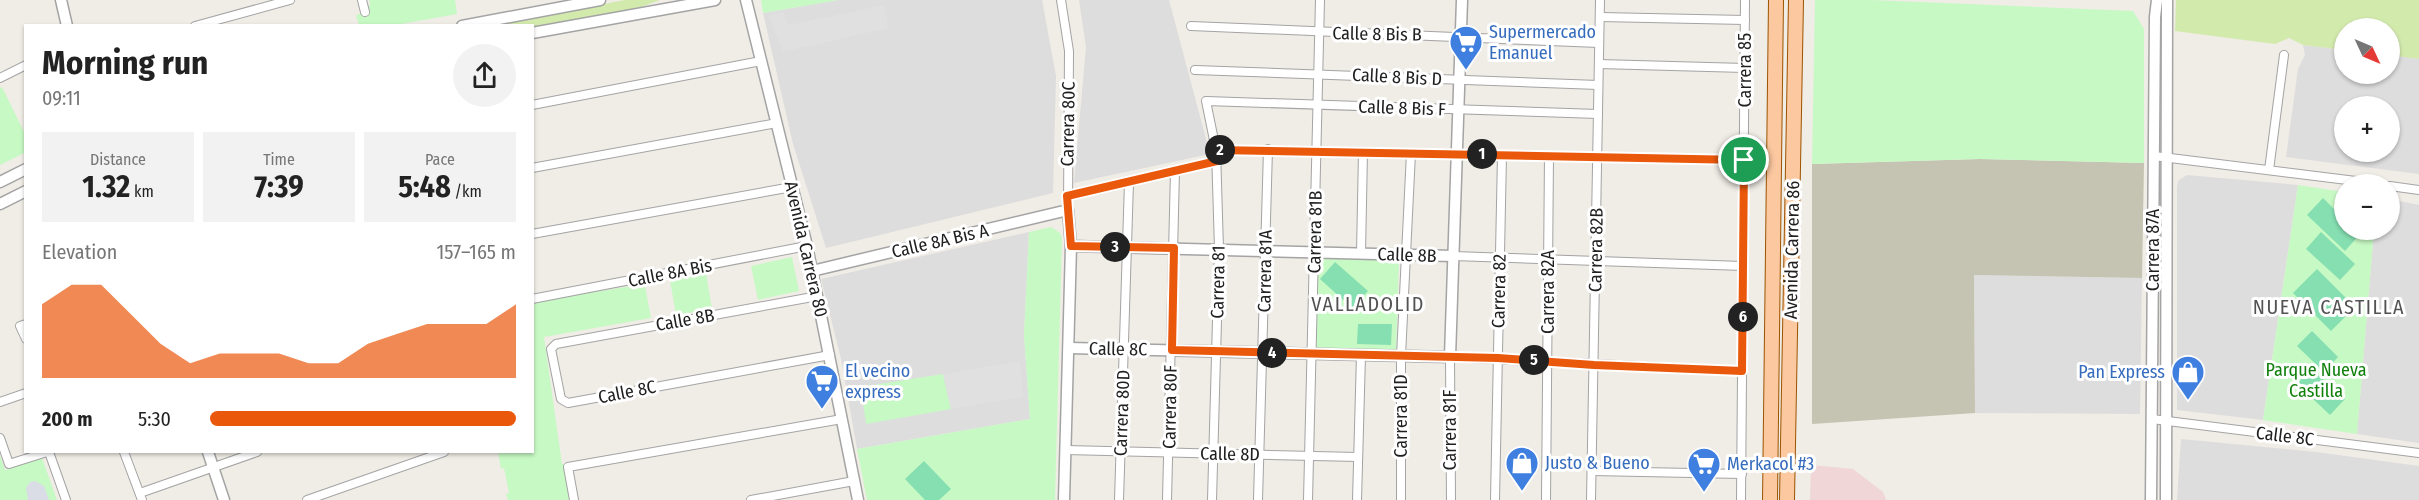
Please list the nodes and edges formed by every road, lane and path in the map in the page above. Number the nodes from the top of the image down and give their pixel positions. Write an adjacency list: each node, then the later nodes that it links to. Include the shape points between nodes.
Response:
1 (61, 0): 19 (street)
2 (290, 0): 20 (street)
3 (362, 0): 16 (street)
4 (600, 0): 21 (street)
5 (716, 0): 23 (street)
6 (746, 0): 28 (street, Avenida Carrera 80)
7 (1061, 0): 67 (street, Carrera 80C, via 1069,51)
8 (1320, 0): 24 (street, Carrera 81B)
9 (1462, 0): 25 (street, Carrera 81F)
10 (1600, 0): 17 (street, Carrera 82B)
11 (1745, 0): 18 (street, Carrera 85)
12 (1776, 0): 147 (main road, Avenida Carrera 86)
13 (1796, 0): 148 (main road, Avenida Carrera 86)
14 (2157, 0): 51 (street, Carrera 87A)
15 (2167, 0): 53 (street, Carrera 87A)
16 (365, 12)
17 (1600, 17): 18 (street); 26 (street, Carrera 82B)
18 (1745, 20): 31 (street, Carrera 85)
19 (67, 24)
20 (202, 24)
21 (473, 24)
22 (1191, 26): 24 (street, Calle 8 Bis B)
23 (534, 33)
24 (1319, 33): 25 (street, Calle 8 Bis B); 33 (street, Carrera 81B)
25 (1461, 36): 26 (street, Calle 8 Bis B); 35 (street, Carrera 81F)
26 (1599, 43): 29 (street, Carrera 82B)
27 (2284, 55): 58 (street)
28 (761, 62): 38 (street); 42 (street, Avenida Carrera 80)
29 (1599, 64): 31 (street); 36 (street, Carrera 82B)
30 (24, 65): 34 (street)
31 (1744, 68): 54 (street, Carrera 85)
32 (1195, 70): 33 (street, Calle 8 Bis D)
33 (1318, 73): 35 (street, Calle 8 Bis D); 39 (street, Carrera 81B)
34 (0, 78)
35 (1460, 80): 36 (street, Calle 8 Bis D); 40 (street, Carrera 81F)
36 (1598, 85): 41 (street, Carrera 82B)
37 (1206, 101): 39 (street, Calle 8 Bis F); 43 (street, Carrera 81)
38 (534, 105)
39 (1318, 105): 40 (street, Calle 8 Bis F); 45 (street, Carrera 81B)
40 (1458, 109): 41 (street, Calle 8 Bis F); 48 (street, Carrera 81F)
41 (1598, 114): 52 (street, Carrera 82B)
42 (777, 123): 56 (street); 63 (street, Avenida Carrera 80)
43 (1216, 150): 44 (street); 55 (street, Carrera 81)
44 (1268, 150): 45 (street); 76 (street, Carrera 81A)
45 (1317, 151): 46 (street); 77 (street, Carrera 81B)
46 (1363, 152): 47 (street); 78 (street)
47 (1410, 153): 48 (street); 79 (street, Carrera 81D)
48 (1457, 154): 49 (street); 80 (street, Carrera 81F)
49 (1502, 155): 50 (street); 81 (street, Carrera 82)
50 (1549, 156): 52 (street); 82 (street, Carrera 82A)
51 (2154, 156): 53 (street); 106 (street, Carrera 87A)
52 (1597, 157): 54 (street); 83 (street, Carrera 82B)
53 (2167, 157): 58 (street); 107 (street, Carrera 87A)
54 (1744, 160): 84 (street, Carrera 85)
55 (1217, 161): 59 (street); 75 (street, Carrera 81)
56 (534, 168)
57 (24, 170): 61 (street)
58 (2269, 170): 60 (street)
59 (1175, 171): 62 (street); 74 (street, Carrera 80F)
60 (2334, 178)
61 (0, 182)
62 (1129, 182): 67 (street); 73 (street, Carrera 80D)
63 (792, 187): 70 (street); 71 (street, Avenida Carrera 80)
64 (2400, 187): 65 (street)
65 (2419, 190)
66 (24, 192): 68 (street)
67 (1067, 196): 69 (street, Carrera 80C)
68 (0, 204)
69 (1068, 210): 72 (street, Carrera 80C); 85 (street, Calle 8A Bis A)
70 (534, 234)
71 (807, 246): 85 (street, Avenida Carrera 80); 87 (street, Calle 8A Bis)
72 (1071, 246): 73 (street, Calle 8B); 88 (street, Carrera 80C)
73 (1127, 247): 74 (street, Calle 8B); 89 (street, Carrera 80D)
74 (1174, 248): 75 (street, Calle 8B); 90 (street, Carrera 80F)
75 (1219, 249): 76 (street, Calle 8B); 91 (street, Carrera 81)
76 (1265, 251): 77 (street, Calle 8B); 92 (street, Carrera 81A)
77 (1314, 252): 78 (street, Calle 8B); 93 (street, Carrera 81B)
78 (1361, 253): 79 (street, Calle 8B)
79 (1407, 255): 80 (street, Calle 8B); 96 (street, Carrera 81D)
80 (1454, 256): 81 (street, Calle 8B); 97 (street, Carrera 81F)
81 (1500, 257): 82 (street, Calle 8B); 98 (street, Carrera 82)
82 (1548, 258): 83 (street, Calle 8B); 99 (street, Carrera 82A)
83 (1595, 259): 84 (street, Calle 8B); 100 (street, Carrera 82B)
84 (1743, 266): 101 (street, Carrera 85)
85 (812, 271): 86 (street, Avenida Carrera 80)
86 (818, 296): 94 (street, Avenida Carrera 80); 104 (street, Calle 8B, via 553,345 561,399)
87 (534, 299)
88 (1069, 348): 89 (street, Calle 8C); 109 (street, Carrera 80C)
89 (1124, 349): 90 (street, Calle 8C); 110 (street, Carrera 80D)
90 (1172, 350): 91 (street, Calle 8C); 111 (street, Carrera 80F)
91 (1216, 351): 92 (street, Calle 8C); 118 (street, Carrera 81)
92 (1263, 353): 93 (street, Calle 8C); 120 (street, Carrera 81A)
93 (1312, 354): 95 (street, Calle 8C); 121 (street, Carrera 81B)
94 (830, 355): 104 (street, Calle 8C); 105 (street, Avenida Carrera 80)
95 (1361, 355): 96 (street, Calle 8C); 122 (street)
96 (1401, 356): 97 (street, Calle 8C); 141 (street, Carrera 81D)
97 (1450, 357): 98 (street, Calle 8C); 142 (street, Carrera 81F)
98 (1498, 358): 99 (street, Calle 8C); 143 (street, Carrera 82)
99 (1547, 361): 100 (street, Calle 8C); 144 (street, Carrera 82A)
100 (1594, 365): 101 (street, Calle 8C); 124 (street, Carrera 82B)
101 (1742, 371): 125 (street, Carrera 85)
102 (24, 394): 103 (street)
103 (0, 402)
104 (565, 403)
105 (842, 419): 126 (street, Avenida Carrera 80); 131 (street, via 568,467)
106 (2152, 419): 107 (street, Calle 8C); 149 (street, Carrera 87A)
107 (2166, 421): 119 (street, Calle 8C); 150 (street, Carrera 87A)
108 (0, 438): 112 (street, via 9,464)
109 (1066, 450): 110 (street, Calle 8D); 134 (street, Carrera 80C)
110 (1121, 451): 111 (street, Calle 8D); 135 (street, Carrera 80D)
111 (1169, 452): 118 (street, Calle 8D); 136 (street, Carrera 80F)
112 (45, 453)
113 (48, 453): 128 (street)
114 (124, 453): 127 (street)
115 (207, 453): 123 (street)
116 (254, 453): 123 (street)
117 (441, 453): 130 (street)
118 (1214, 453): 120 (street, Calle 8D); 137 (street, Carrera 81)
119 (2419, 453)
120 (1260, 454): 121 (street, Calle 8D); 138 (street, Carrera 81A)
121 (1310, 455): 122 (street, Calle 8D); 139 (street, Carrera 81B)
122 (1358, 457): 140 (street)
123 (213, 467): 127 (street); 129 (street)
124 (1592, 471): 125 (street); 145 (street, Carrera 82B)
125 (1742, 474): 146 (street, Carrera 85)
126 (854, 481): 132 (street); 133 (street, Avenida Carrera 80)
127 (141, 497)
128 (66, 500)
129 (224, 500)
130 (307, 500)
131 (574, 500)
132 (751, 500)
133 (858, 500)
134 (1064, 500)
135 (1119, 500)
136 (1167, 500)
137 (1212, 500)
138 (1258, 500)
139 (1308, 500)
140 (1357, 500)
141 (1401, 500)
142 (1450, 500)
143 (1495, 500)
144 (1546, 500)
145 (1591, 500)
146 (1742, 500)
147 (1770, 500)
148 (1787, 500)
149 (2151, 500)
150 (2166, 500)

